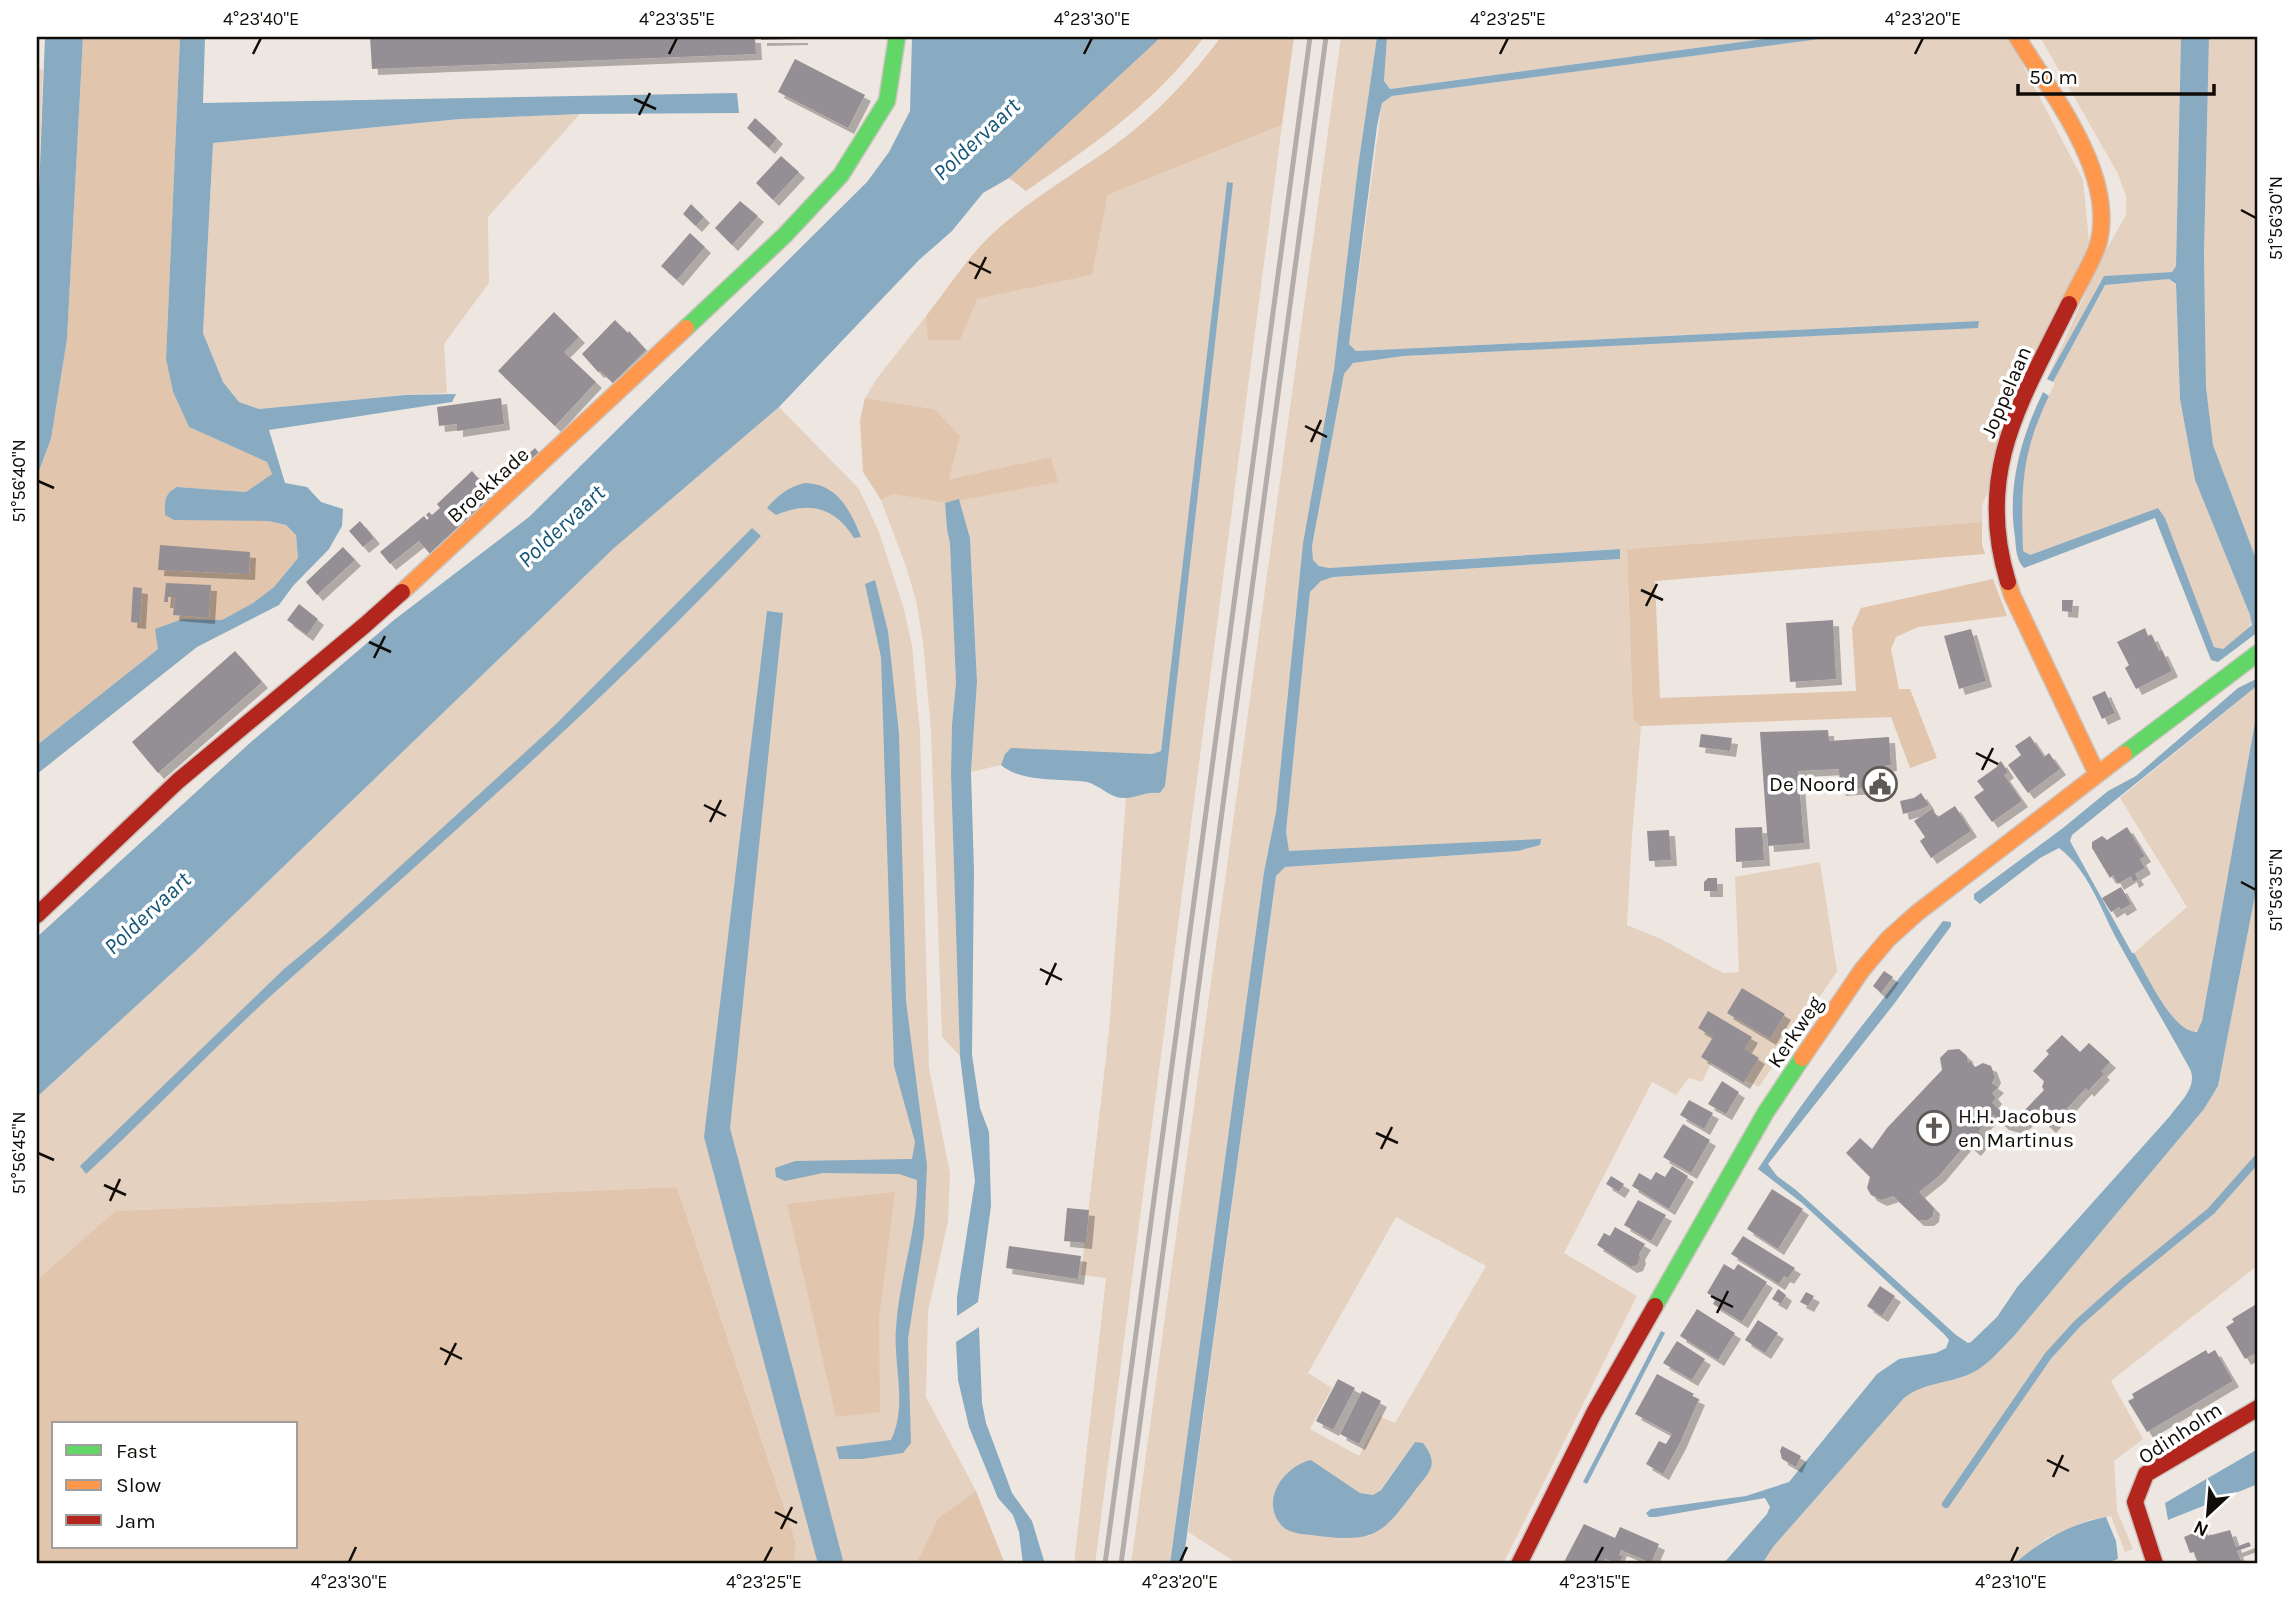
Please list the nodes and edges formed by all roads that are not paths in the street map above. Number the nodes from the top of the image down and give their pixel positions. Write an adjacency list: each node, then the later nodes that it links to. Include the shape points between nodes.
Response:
1 (897, 37): 5 (street, Broekkade, via 887,101 841,175 784,236 376,616 178,781)
2 (2017, 37): 4 (street, Joppelaan, via 2082,147 2101,209 2099,242 2012,421 1996,505 1999,552 2012,595)
3 (2258, 653): 4 (street, Kerkweg)
4 (2097, 774): 7 (street, Kerkweg, via 1917,913 1862,970 1759,1124 1594,1413)
5 (37, 915)
6 (2258, 1408): 8 (street, Odinholm, via 2146,1474 2135,1502)
7 (1519, 1564)
8 (2155, 1564)

